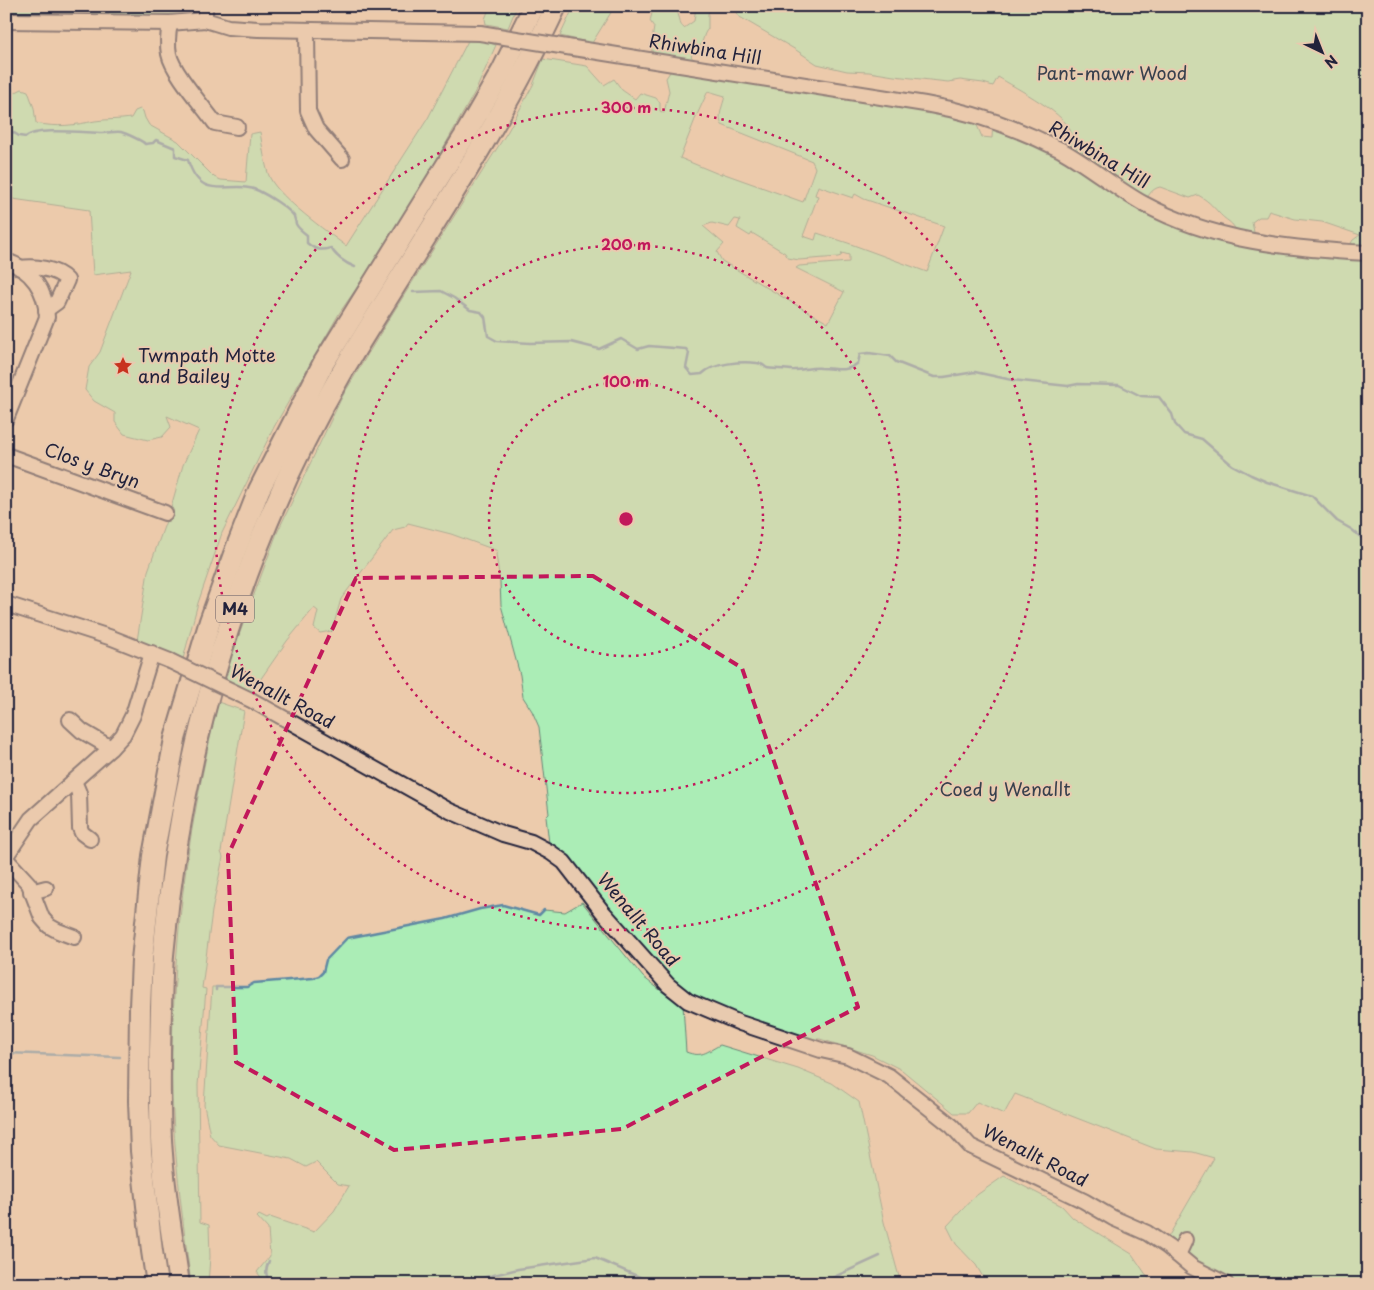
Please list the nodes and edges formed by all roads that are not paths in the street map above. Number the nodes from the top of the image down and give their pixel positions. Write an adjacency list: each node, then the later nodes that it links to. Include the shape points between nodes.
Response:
1 (205, 6): 4 (street)
2 (534, 6): 29 (highway, M4, via 464,137 323,364 259,490 210,621 175,738 153,856 140,1007 141,1151)
3 (556, 6): 30 (highway, M4, via 486,140 341,373 316,419 269,520 224,640 199,734 182,818 163,956 162,1154)
4 (206, 20): 6 (street, Rhiwbina Hill); 7 (street, Rhiwbina Hill, via 239,28)
5 (6, 21): 6 (street, Rhiwbina Hill)
6 (170, 23): 8 (street, via 167,37 169,56 180,76 215,123)
7 (307, 30): 9 (street, via 308,111 316,129); 10 (street, Rhiwbina Hill, bridge, via 480,33 973,114 1062,151 1144,204 1198,227 1250,240 1313,250)
8 (237, 127)
9 (342, 160)
10 (1368, 253)
11 (6, 261): 12 (street)
12 (20, 268): 13 (street, via 41,289); 13 (street, via 33,266 62,274 67,280 57,302)
13 (46, 310): 14 (street, via 47,317)
14 (6, 419)
15 (6, 455): 16 (street, Clos y Bryn)
16 (165, 513)
17 (6, 604): 18 (street, Wenallt Road)
18 (152, 653): 20 (street, via 128,727); 28 (street, Wenallt Road, bridge, via 253,701 450,811 550,852 564,862 602,911 662,978 688,1001 740,1023 848,1056 889,1076 952,1126 970,1146 1147,1233)
19 (70, 720): 20 (street)
20 (111, 748): 21 (street)
21 (74, 781): 22 (street, via 79,793 80,828); 23 (street, via 31,819)
22 (90, 839)
23 (6, 857): 25 (street, via 29,884)
24 (46, 888): 25 (street)
25 (31, 892): 26 (street, via 49,926)
26 (74, 937)
27 (1186, 1240): 28 (street)
28 (1178, 1255): 31 (street, Wenallt Road, via 1192,1267)
29 (158, 1284)
30 (179, 1284)
31 (1226, 1284)

